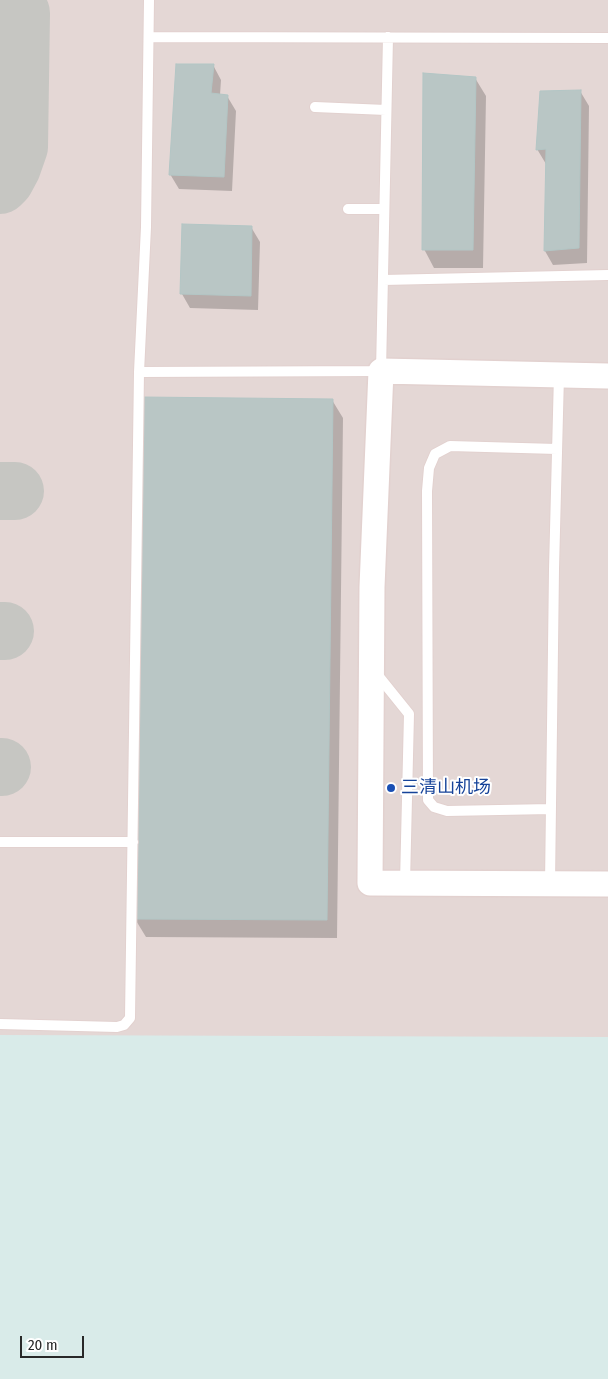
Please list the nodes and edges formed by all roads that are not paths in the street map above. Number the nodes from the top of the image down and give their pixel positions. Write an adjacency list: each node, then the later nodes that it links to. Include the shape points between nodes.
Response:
1 (149, 0): 2 (lane)
2 (149, 37): 3 (lane); 11 (lane, via 146,227)
3 (388, 37): 4 (lane); 6 (lane)
4 (608, 38)
5 (315, 107): 6 (lane)
6 (386, 110): 8 (lane)
7 (348, 209): 8 (lane)
8 (384, 209): 10 (lane)
9 (608, 275): 10 (lane)
10 (383, 280): 12 (lane)
11 (139, 372): 12 (lane); 19 (lane)
12 (381, 372): 13 (street); 16 (street)
13 (559, 375): 14 (street); 15 (lane)
14 (608, 376)
15 (557, 449): 17 (lane); 17 (lane, via 450,446 435,454 429,468 427,492 428,800 434,808 447,812)
16 (371, 666): 20 (lane, via 410,714); 20 (street, via 370,883)
17 (551, 809): 21 (lane)
18 (0, 842): 19 (lane)
19 (133, 842): 23 (lane, via 130,1018 117,1027)
20 (405, 883): 21 (street)
21 (550, 884): 22 (street)
22 (608, 884)
23 (0, 1024)

